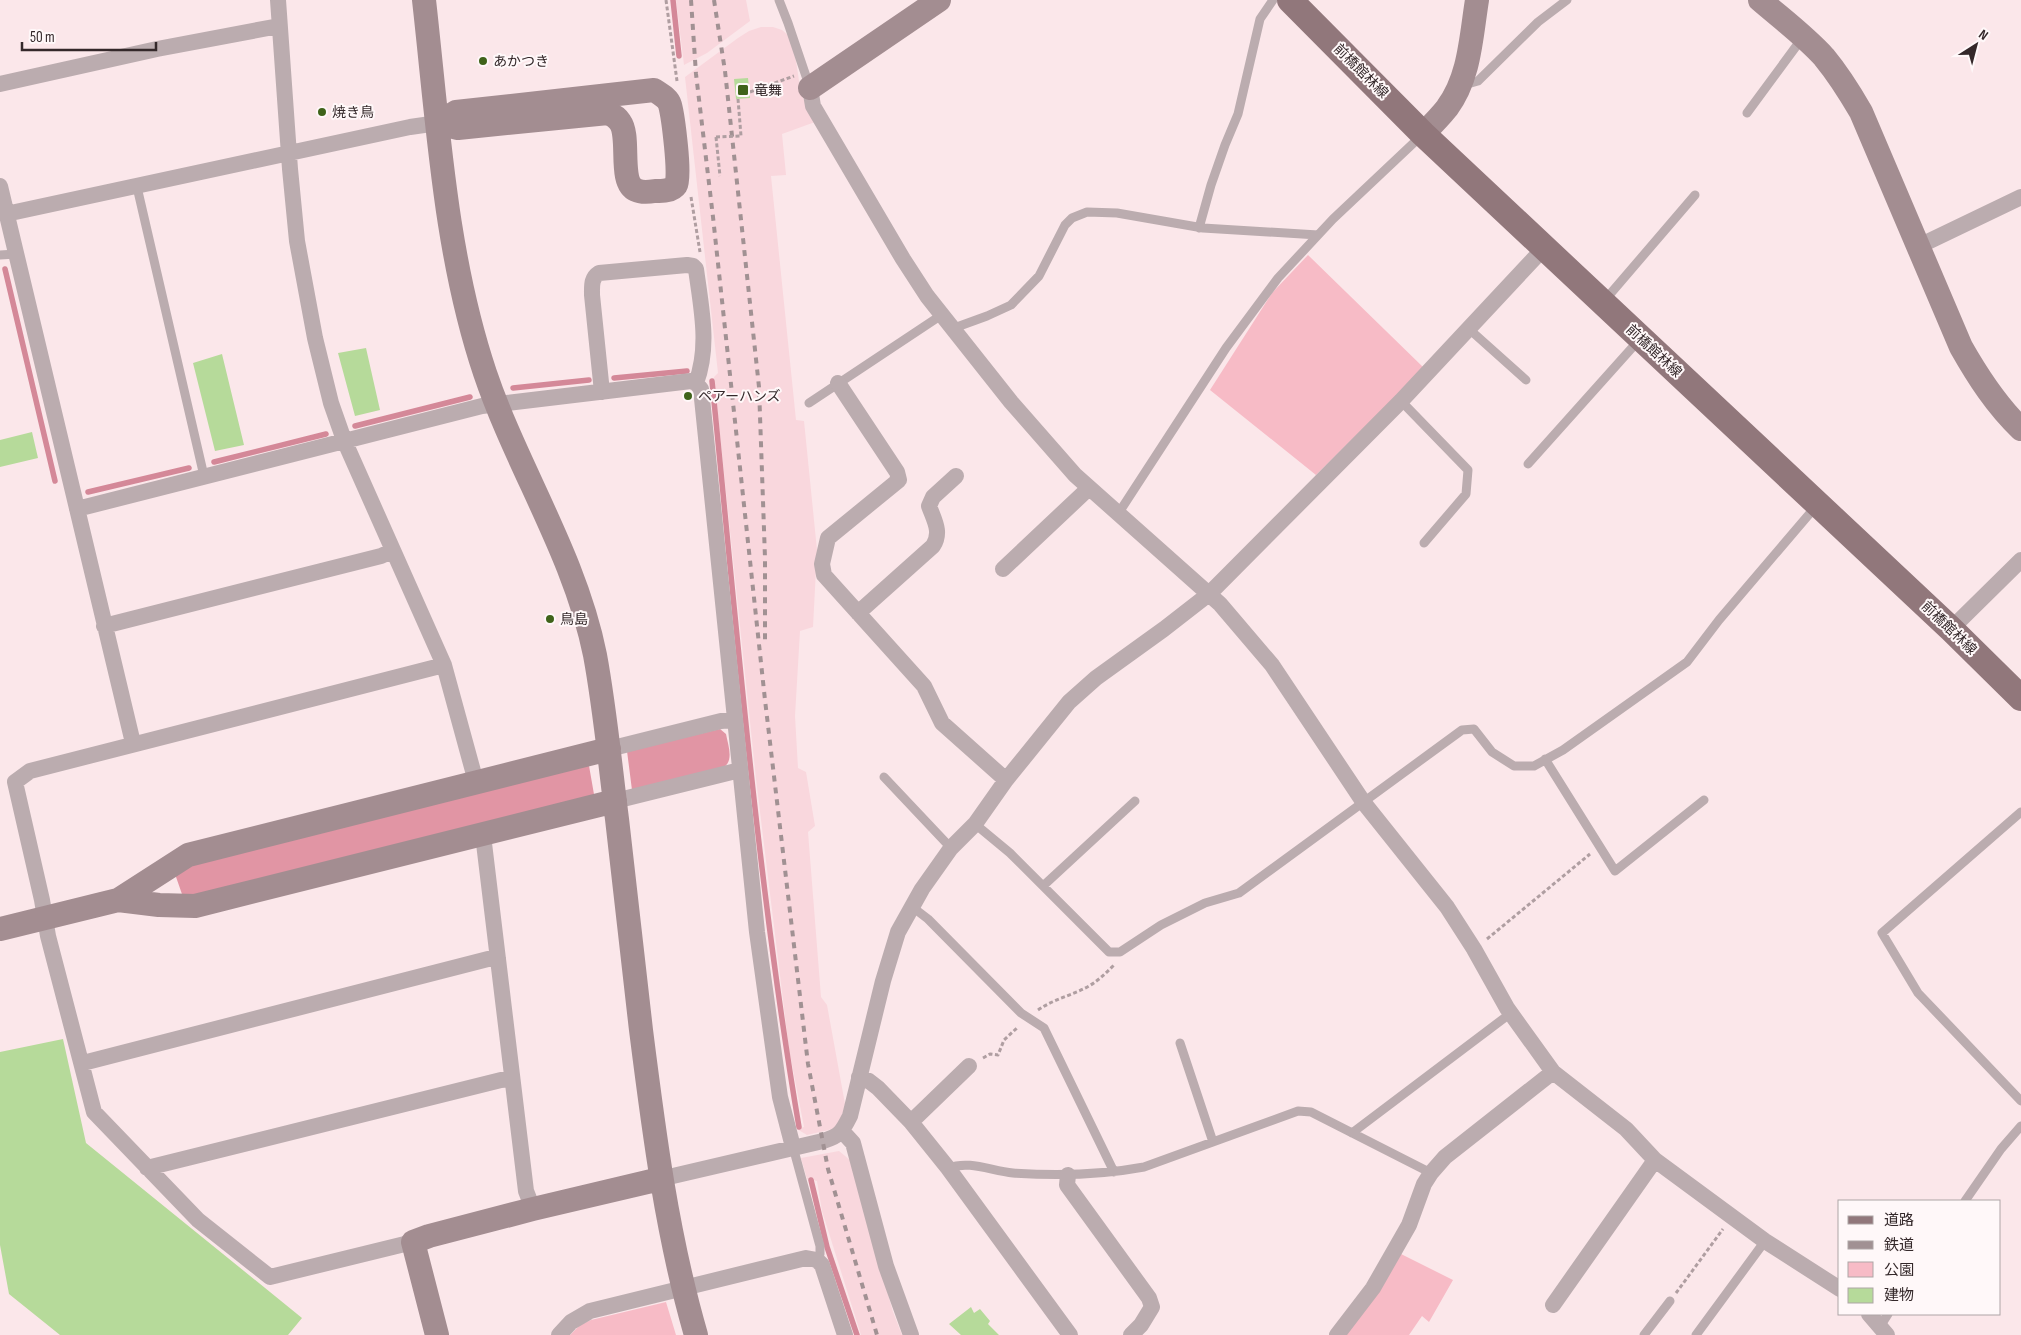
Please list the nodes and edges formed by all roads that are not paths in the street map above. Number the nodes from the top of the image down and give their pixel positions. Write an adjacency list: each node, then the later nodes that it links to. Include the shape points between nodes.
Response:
1 (278, 0): 10 (street)
2 (424, 0): 16 (street)
3 (778, 0): 12 (lane)
4 (939, 0): 12 (street)
5 (1273, 0): 24 (lane, via 1260,19 1242,99)
6 (1290, 0): 17 (main road, 前橋館林線)
7 (1476, 0): 14 (street, via 1468,58)
8 (1567, 0): 14 (lane, via 1538,22 1478,81)
9 (1760, 0): 11 (street)
10 (280, 26): 13 (street); 18 (street)
11 (1803, 37): 15 (lane); 26 (street, via 1836,73 1861,112)
12 (807, 81): 30 (street, via 814,106 893,242 927,296)
13 (0, 84)
14 (1460, 86): 17 (street, via 1447,108)
15 (1747, 113)
16 (438, 123): 16 (street, via 456,112 654,90 670,104 679,172 677,184 672,189 659,191 634,190 627,176 626,141 621,123 608,112 458,128); 18 (street); 40 (street, via 457,269 476,345)
17 (1423, 134): 25 (lane); 27 (main road, 前橋館林線)
18 (289, 154): 20 (street); 42 (street, via 297,241 315,338)
19 (0, 186): 23 (street)
20 (137, 187): 23 (street); 44 (lane)
21 (1696, 195): 29 (lane)
22 (2021, 197): 26 (street)
23 (6, 214): 28 (street)
24 (1199, 228): 25 (lane); 31 (lane, via 1117,213 1086,212 1065,225 1039,276 1011,305)
25 (1318, 235): 49 (lane, via 1278,278 1226,348)
26 (1918, 247): 41 (street, via 1961,347 2003,412)
27 (1544, 248): 29 (main road, 前橋館林線); 32 (street)
28 (8, 255): 48 (street)
29 (1603, 302): 33 (main road, 前橋館林線)
30 (943, 314): 31 (street); 36 (lane)
31 (954, 328): 46 (street, via 1011,402)
32 (1469, 329): 34 (lane); 38 (street)
33 (1640, 338): 43 (lane); 47 (main road, 前橋館林線)
34 (1526, 380)
35 (696, 383): 37 (street); 37 (street, via 705,337 696,269 687,264 594,276 592,295); 60 (street, via 701,389)
36 (838, 384): 39 (lane); 55 (street, via 897,472 899,480 828,538 822,564 824,575)
37 (602, 392): 40 (street)
38 (1401, 401): 50 (lane, via 1468,470 1466,494); 54 (street)
39 (808, 403)
40 (496, 404): 42 (street); 62 (street, via 550,523 576,590 594,652)
41 (2021, 429)
42 (344, 440): 44 (street); 51 (street)
43 (1528, 464)
44 (204, 476): 48 (street)
45 (956, 476): 55 (street, via 929,506 938,531 938,539 933,546)
46 (1089, 488): 49 (street); 53 (street)
47 (1817, 505): 57 (main road, 前橋館林線); 63 (lane, via 1686,662)
48 (77, 509): 56 (street)
49 (1118, 514): 54 (street)
50 (1424, 544)
51 (392, 551): 56 (street); 58 (street)
52 (2021, 560): 57 (street)
53 (1003, 570)
54 (1209, 594): 66 (street, via 1096,678 1069,702); 71 (street, via 1272,665)
55 (858, 613): 66 (street, via 924,686 942,722)
56 (104, 626): 61 (street)
57 (1951, 629): 59 (main road, 前橋館林線)
58 (444, 666): 61 (street); 67 (street)
59 (2021, 698)
60 (734, 720): 62 (street); 64 (street)
61 (133, 743): 79 (street, via 30,771 15,782)
62 (609, 749): 67 (street); 69 (street)
63 (1545, 760): 68 (lane, via 1615,871); 71 (lane, via 1534,766 1514,766 1492,752 1474,729 1462,730)
64 (740, 770): 69 (street); 95 (street, via 772,1050)
65 (884, 777): 75 (lane)
66 (1006, 780): 73 (street)
67 (476, 782): 77 (street, via 188,855)
68 (1704, 800)
69 (615, 801): 74 (street); 102 (street)
70 (1134, 801): 76 (lane)
71 (1364, 803): 76 (lane, via 1239,894 1205,903 1161,925 1120,952 1109,952); 82 (street, via 1447,907)
72 (2021, 812): 89 (lane, via 1882,933 1918,993)
73 (975, 824): 75 (street); 76 (lane)
74 (483, 835): 77 (street, via 194,906); 81 (street)
75 (951, 848): 78 (street)
76 (1043, 886)
77 (118, 900): 79 (street)
78 (911, 906): 87 (street, via 891,954); 99 (lane, via 928,919 1021,1013 1044,1028)
79 (45, 918): 80 (street); 84 (street)
80 (0, 929)
81 (498, 958): 84 (street); 88 (street)
82 (1511, 1013): 86 (street); 93 (lane)
83 (1180, 1043): 94 (lane)
84 (83, 1064): 97 (street, via 94,1112)
85 (969, 1066): 90 (street)
86 (1553, 1072): 96 (street, via 1626,1129); 100 (street, via 1445,1157)
87 (860, 1077): 90 (street, via 878,1088); 92 (street, via 850,1116)
88 (512, 1078): 97 (street); 104 (street, via 526,1191)
89 (2021, 1101)
90 (911, 1122): 98 (street)
91 (2021, 1126): 103 (lane)
92 (842, 1131): 95 (street, via 835,1137); 116 (street, via 853,1143 886,1266)
93 (1352, 1133): 94 (lane, via 1311,1112 1298,1111); 100 (lane)
94 (1213, 1142): 99 (lane, via 1144,1167)
95 (793, 1147): 102 (street); 107 (lane, via 820,1246)
96 (1655, 1160): 105 (street); 111 (street)
97 (147, 1168): 106 (street, via 198,1220 270,1277)
98 (948, 1168): 101 (lane, via 970,1165 1011,1172); 117 (street)
99 (1114, 1172): 101 (lane)
100 (1431, 1173): 119 (street, via 1409,1224 1373,1288)
101 (1068, 1175): 118 (street, via 1067,1185 1149,1298 1152,1307)
102 (660, 1179): 104 (street); 108 (street)
103 (1966, 1200)
104 (532, 1209): 106 (street)
105 (1766, 1241): 109 (street); 121 (lane)
106 (413, 1242): 112 (street)
107 (817, 1260): 108 (street, via 806,1258); 115 (street, via 822,1265)
108 (682, 1288): 113 (street, via 590,1310); 114 (street)
109 (1838, 1288)
110 (1670, 1301): 120 (lane)
111 (1553, 1305)
112 (437, 1335)
113 (558, 1335)
114 (696, 1335)
115 (845, 1335)
116 (911, 1335)
117 (1070, 1335)
118 (1131, 1335)
119 (1337, 1335)
120 (1644, 1335)
121 (1696, 1335)

